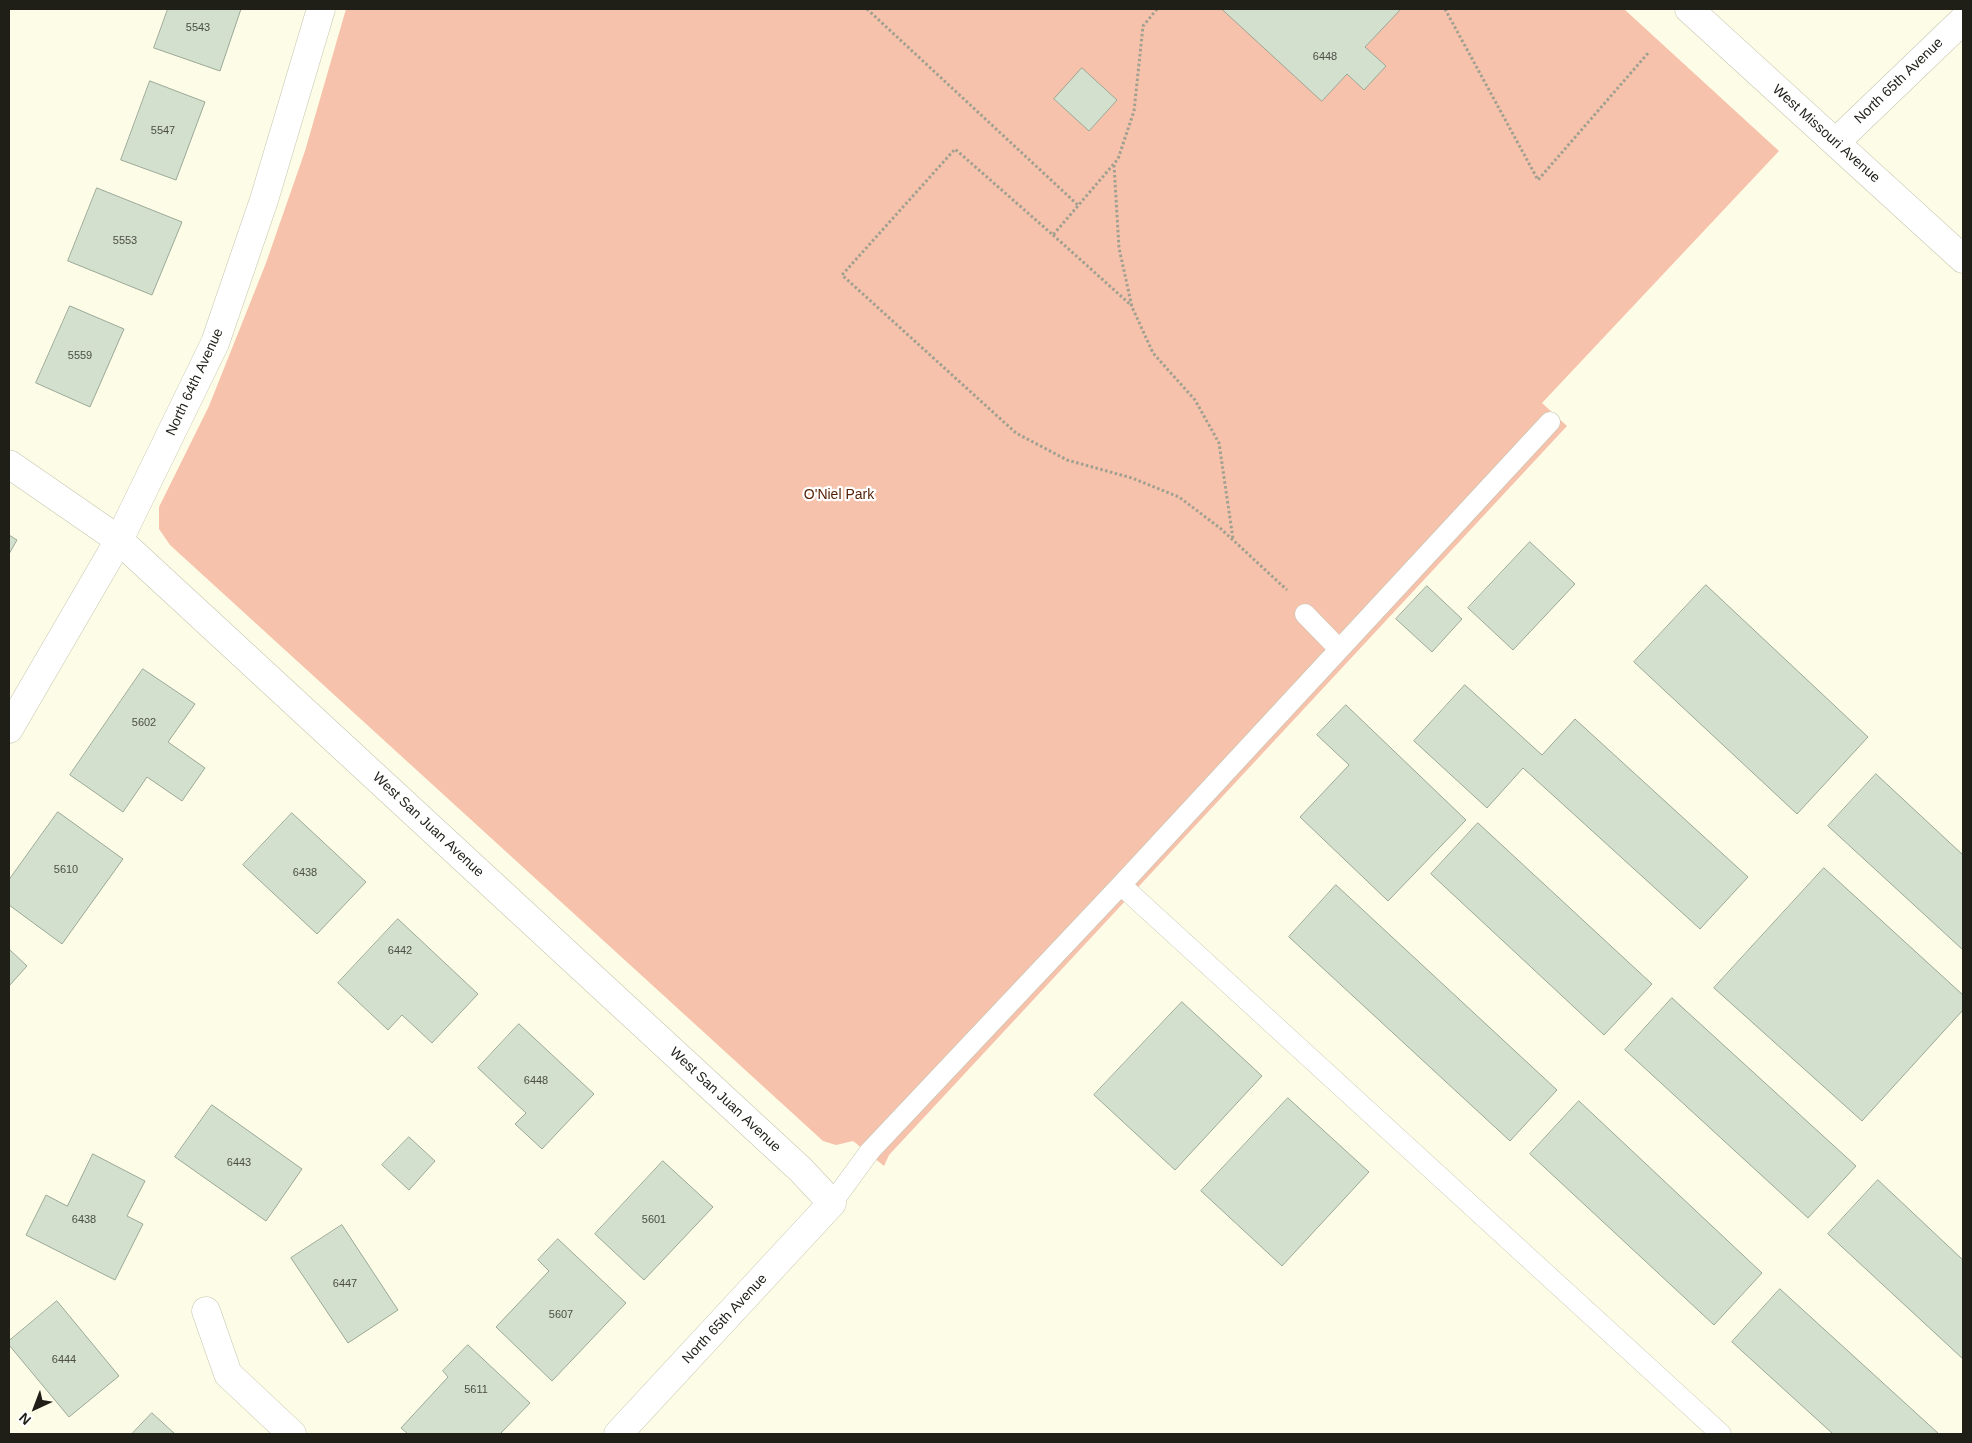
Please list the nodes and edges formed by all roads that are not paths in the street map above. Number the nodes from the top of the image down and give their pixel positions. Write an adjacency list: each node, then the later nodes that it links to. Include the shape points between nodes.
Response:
1 (321, 9): 8 (street, North 64th Avenue, via 264,200 215,343)
2 (1689, 9): 4 (street, West Missouri Avenue)
3 (1963, 20): 4 (street, North 65th Avenue)
4 (1836, 142): 5 (street, West Missouri Avenue)
5 (1963, 259)
6 (1550, 422): 10 (lane)
7 (9, 464): 8 (street, West San Juan Avenue)
8 (119, 540): 11 (street, North 64th Avenue); 13 (street, West San Juan Avenue, via 794,1163)
9 (1305, 614): 10 (lane)
10 (1338, 648): 12 (lane)
11 (9, 729)
12 (1121, 885): 13 (lane, via 870,1151); 17 (lane)
13 (832, 1203): 16 (street, North 65th Avenue)
14 (206, 1312): 15 (street, via 228,1374)
15 (292, 1434)
16 (618, 1434)
17 (1721, 1434)

